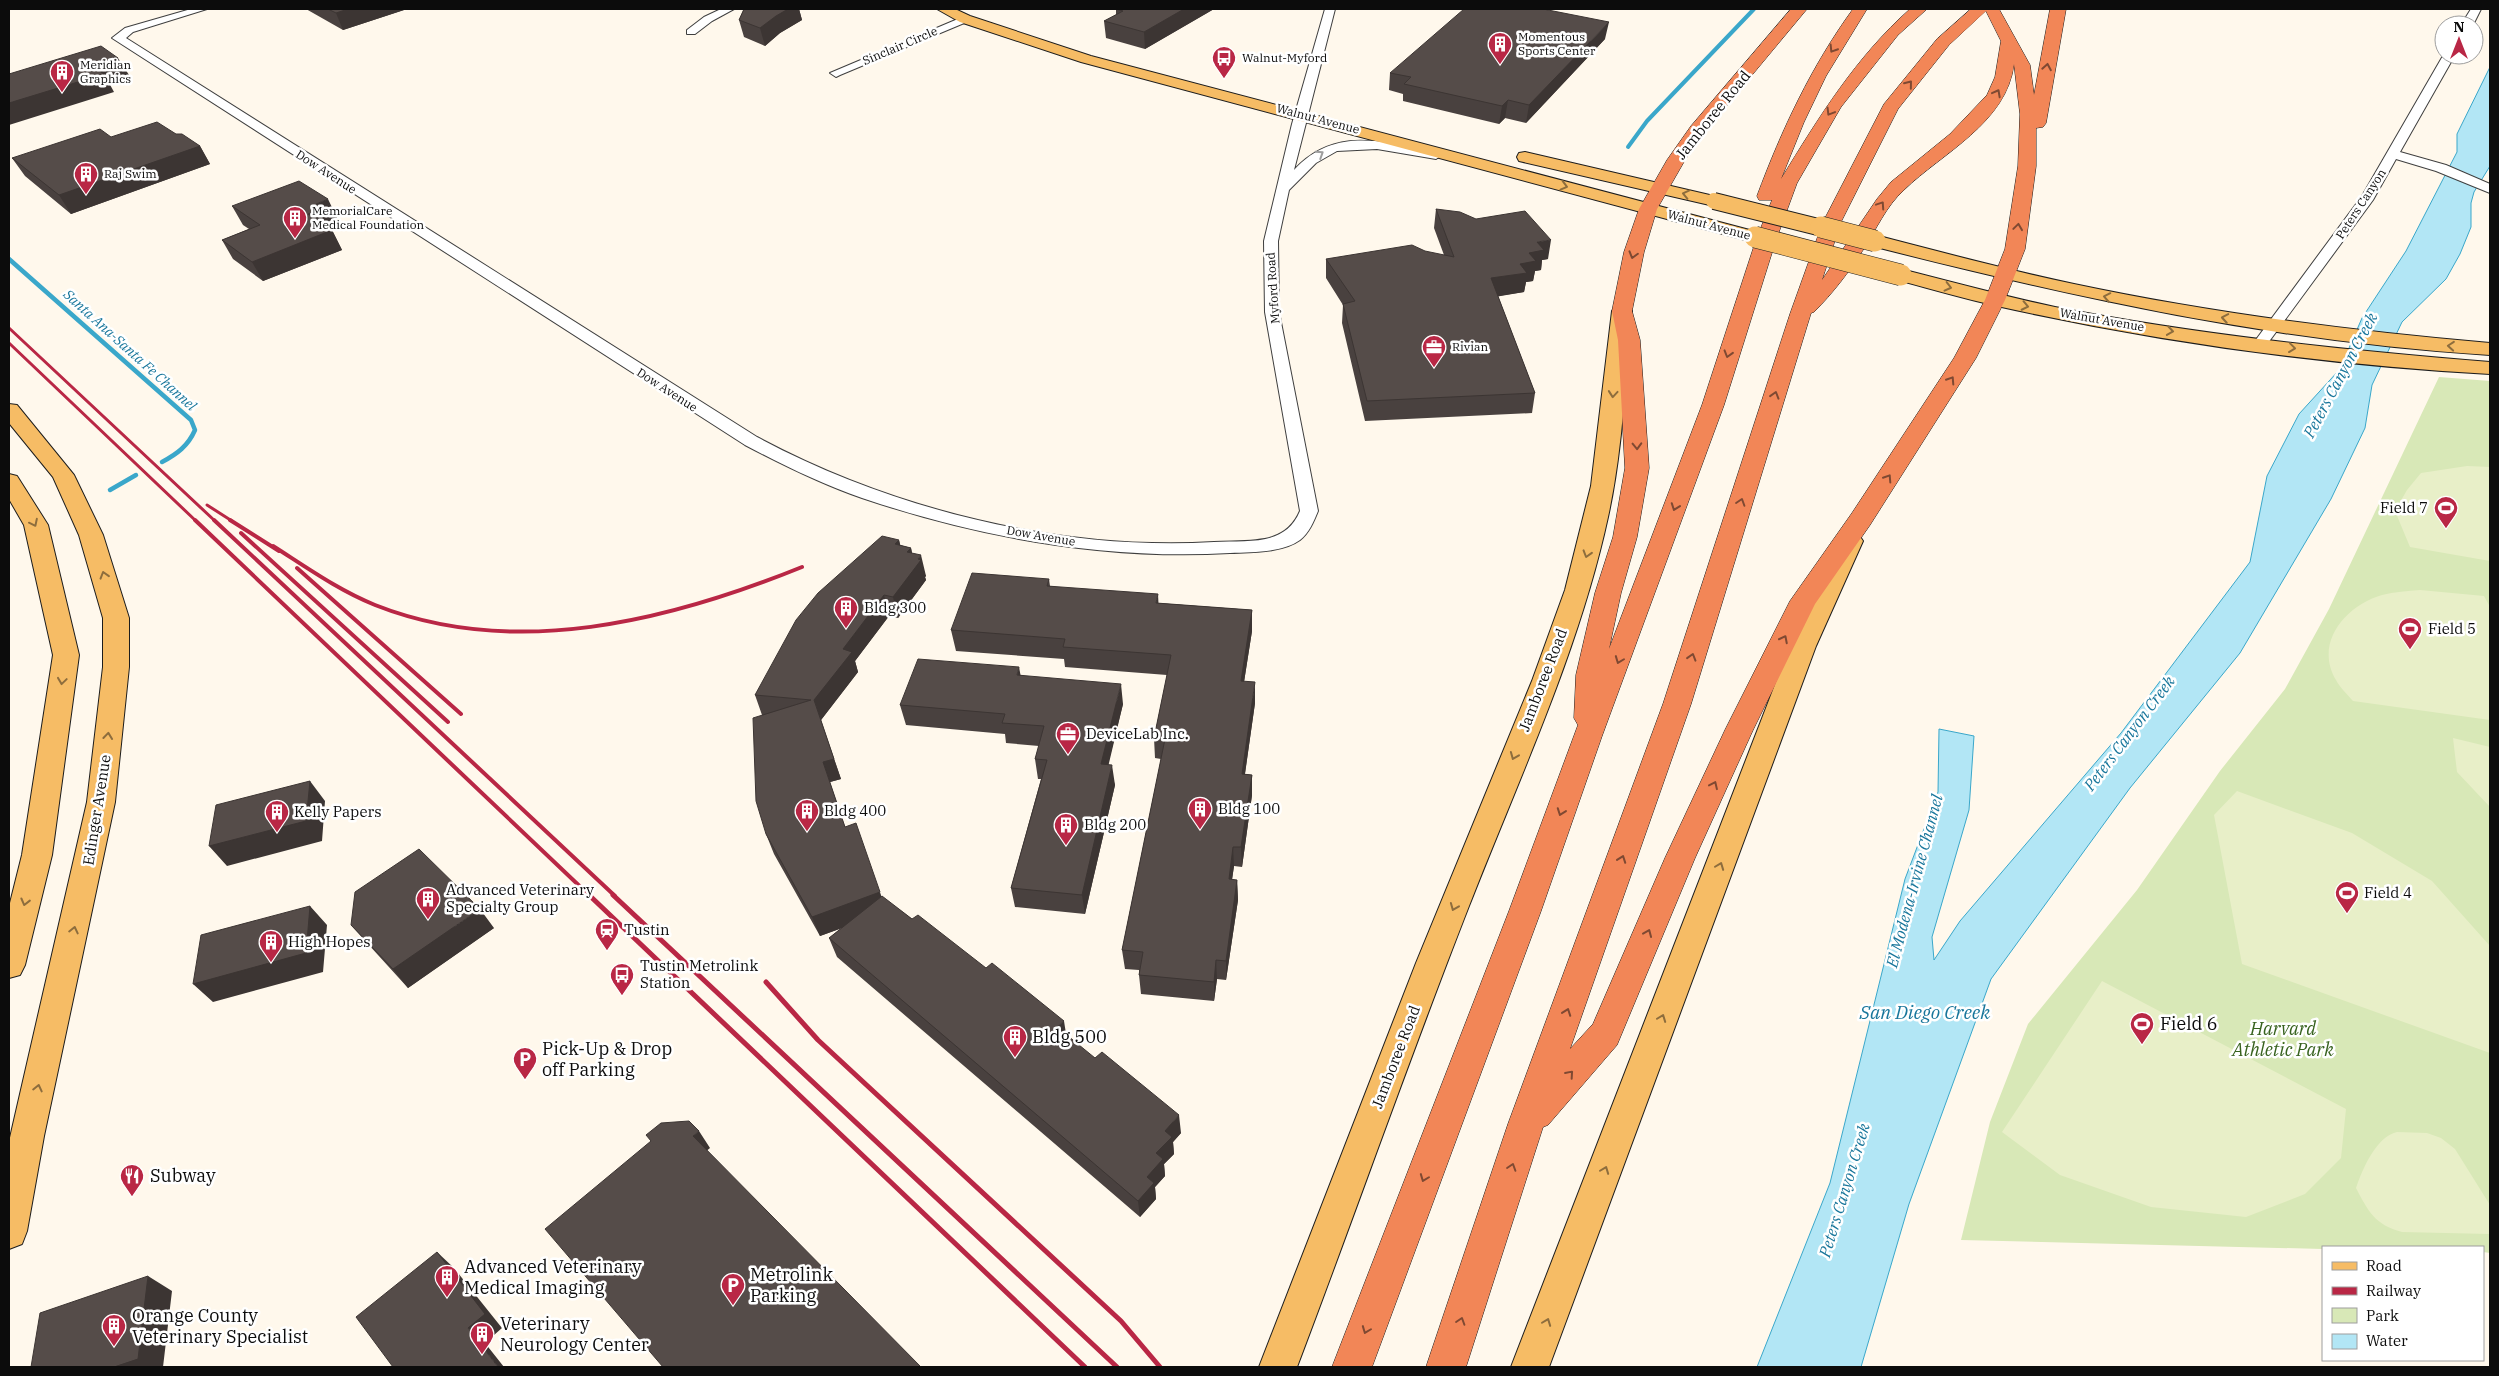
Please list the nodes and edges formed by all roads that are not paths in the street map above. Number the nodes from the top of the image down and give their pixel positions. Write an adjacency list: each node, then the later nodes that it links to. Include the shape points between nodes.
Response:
1 (202, 9): 41 (street, Dow Avenue, via 143,25 118,38 714,420 787,461 881,498 932,513 1014,532 1085,543 1146,550 1209,549 1268,544)
2 (729, 9): 12 (street)
3 (944, 9): 11 (main road, Walnut Avenue)
4 (1330, 9): 16 (street, Myford Road)
5 (1799, 9): 25 (highway, Jamboree Road, via 1697,130)
6 (1860, 9): 30 (highway, one-way to 30, via 1818,73 1779,159 1762,208)
7 (1919, 9): 30 (highway, one-way to 30, via 1893,32 1834,105 1788,183)
8 (1980, 9): 32 (highway, one-way to 8, via 1832,222 1890,108 1943,42)
9 (1992, 9): 13 (highway)
10 (2058, 9): 22 (highway, one-way to 10)
11 (968, 14): 15 (street, Sinclair Circle); 16 (main road, Walnut Avenue, via 1086,59)
12 (691, 32)
13 (2010, 40): 22 (highway, via 2022,65 2028,114); 32 (highway, one-way to 13, via 1826,290 1886,198 1991,103 2005,74)
14 (2443, 65): 18 (street, Peters Canyon)
15 (836, 73)
16 (1303, 109): 17 (main road, Walnut Avenue); 21 (main road, Walnut Avenue); 24 (street, Myford Road)
17 (1444, 137)
18 (2393, 151): 20 (street); 33 (street, Peters Canyon, via 2368,197)
19 (1506, 152): 25 (main road, Walnut Avenue)
20 (2428, 161): 23 (street); 26 (street)
21 (1490, 165): 24 (street, one-way to 21, via 1321,153 1350,144 1406,149); 27 (main road, Walnut Avenue, one-way to 27)
22 (2027, 166): 28 (highway, one-way to 22, via 2015,249)
23 (2490, 180)
24 (1284, 188): 41 (street, Myford Road, via 1271,241 1272,312 1309,511 1303,526)
25 (1658, 188): 27 (highway, Jamboree Road); 28 (main road, Walnut Avenue, one-way to 25, bridge)
26 (2490, 189)
27 (1648, 208): 29 (main road, Walnut Avenue, one-way to 29, bridge); 31 (highway, Jamboree Road, one-way to 31, via 1627,278)
28 (2005, 274): 29 (highway); 33 (main road, Walnut Avenue, one-way to 28, via 2102,296)
29 (1995, 300): 34 (main road, Walnut Avenue, one-way to 34, via 2141,327); 40 (highway, one-way to 29, via 1965,358)
30 (1743, 307): 42 (highway, one-way to 42, via 1712,405)
31 (1622, 311): 42 (highway, one-way to 42, via 1629,340 1638,468 1627,529 1608,593 1590,675); 47 (main road, Jamboree Road, one-way to 47, via 1602,491 1571,606)
32 (1800, 314): 44 (highway, one-way to 32, via 1677,704)
33 (2274, 326): 34 (street, Peters Canyon); 36 (main road, Walnut Avenue, via 2335,335)
34 (2260, 344): 36 (main road, Walnut Avenue, one-way to 36, via 2324,352)
35 (2490, 349): 36 (main road, Walnut Avenue, one-way to 36)
36 (2407, 352): 37 (main road, Walnut Avenue)
37 (2490, 368)
38 (9, 410): 45 (main road, Edinger Avenue, one-way to 38, via 99,811 116,667 116,618 92,535 63,474)
39 (9, 481): 43 (main road, one-way to 43, via 36,524 66,655 37,855)
40 (1861, 519): 44 (highway, one-way to 40, via 1605,1034 1680,858 1803,601); 50 (main road, one-way to 40, via 1803,646)
41 (1292, 537)
42 (1588, 736): 48 (highway, one-way to 48)
43 (9, 965)
44 (1526, 1124): 49 (highway, one-way to 44)
45 (18, 1139): 46 (main road, Edinger Avenue)
46 (9, 1231)
47 (1278, 1367)
48 (1352, 1367)
49 (1446, 1367)
50 (1530, 1367)

